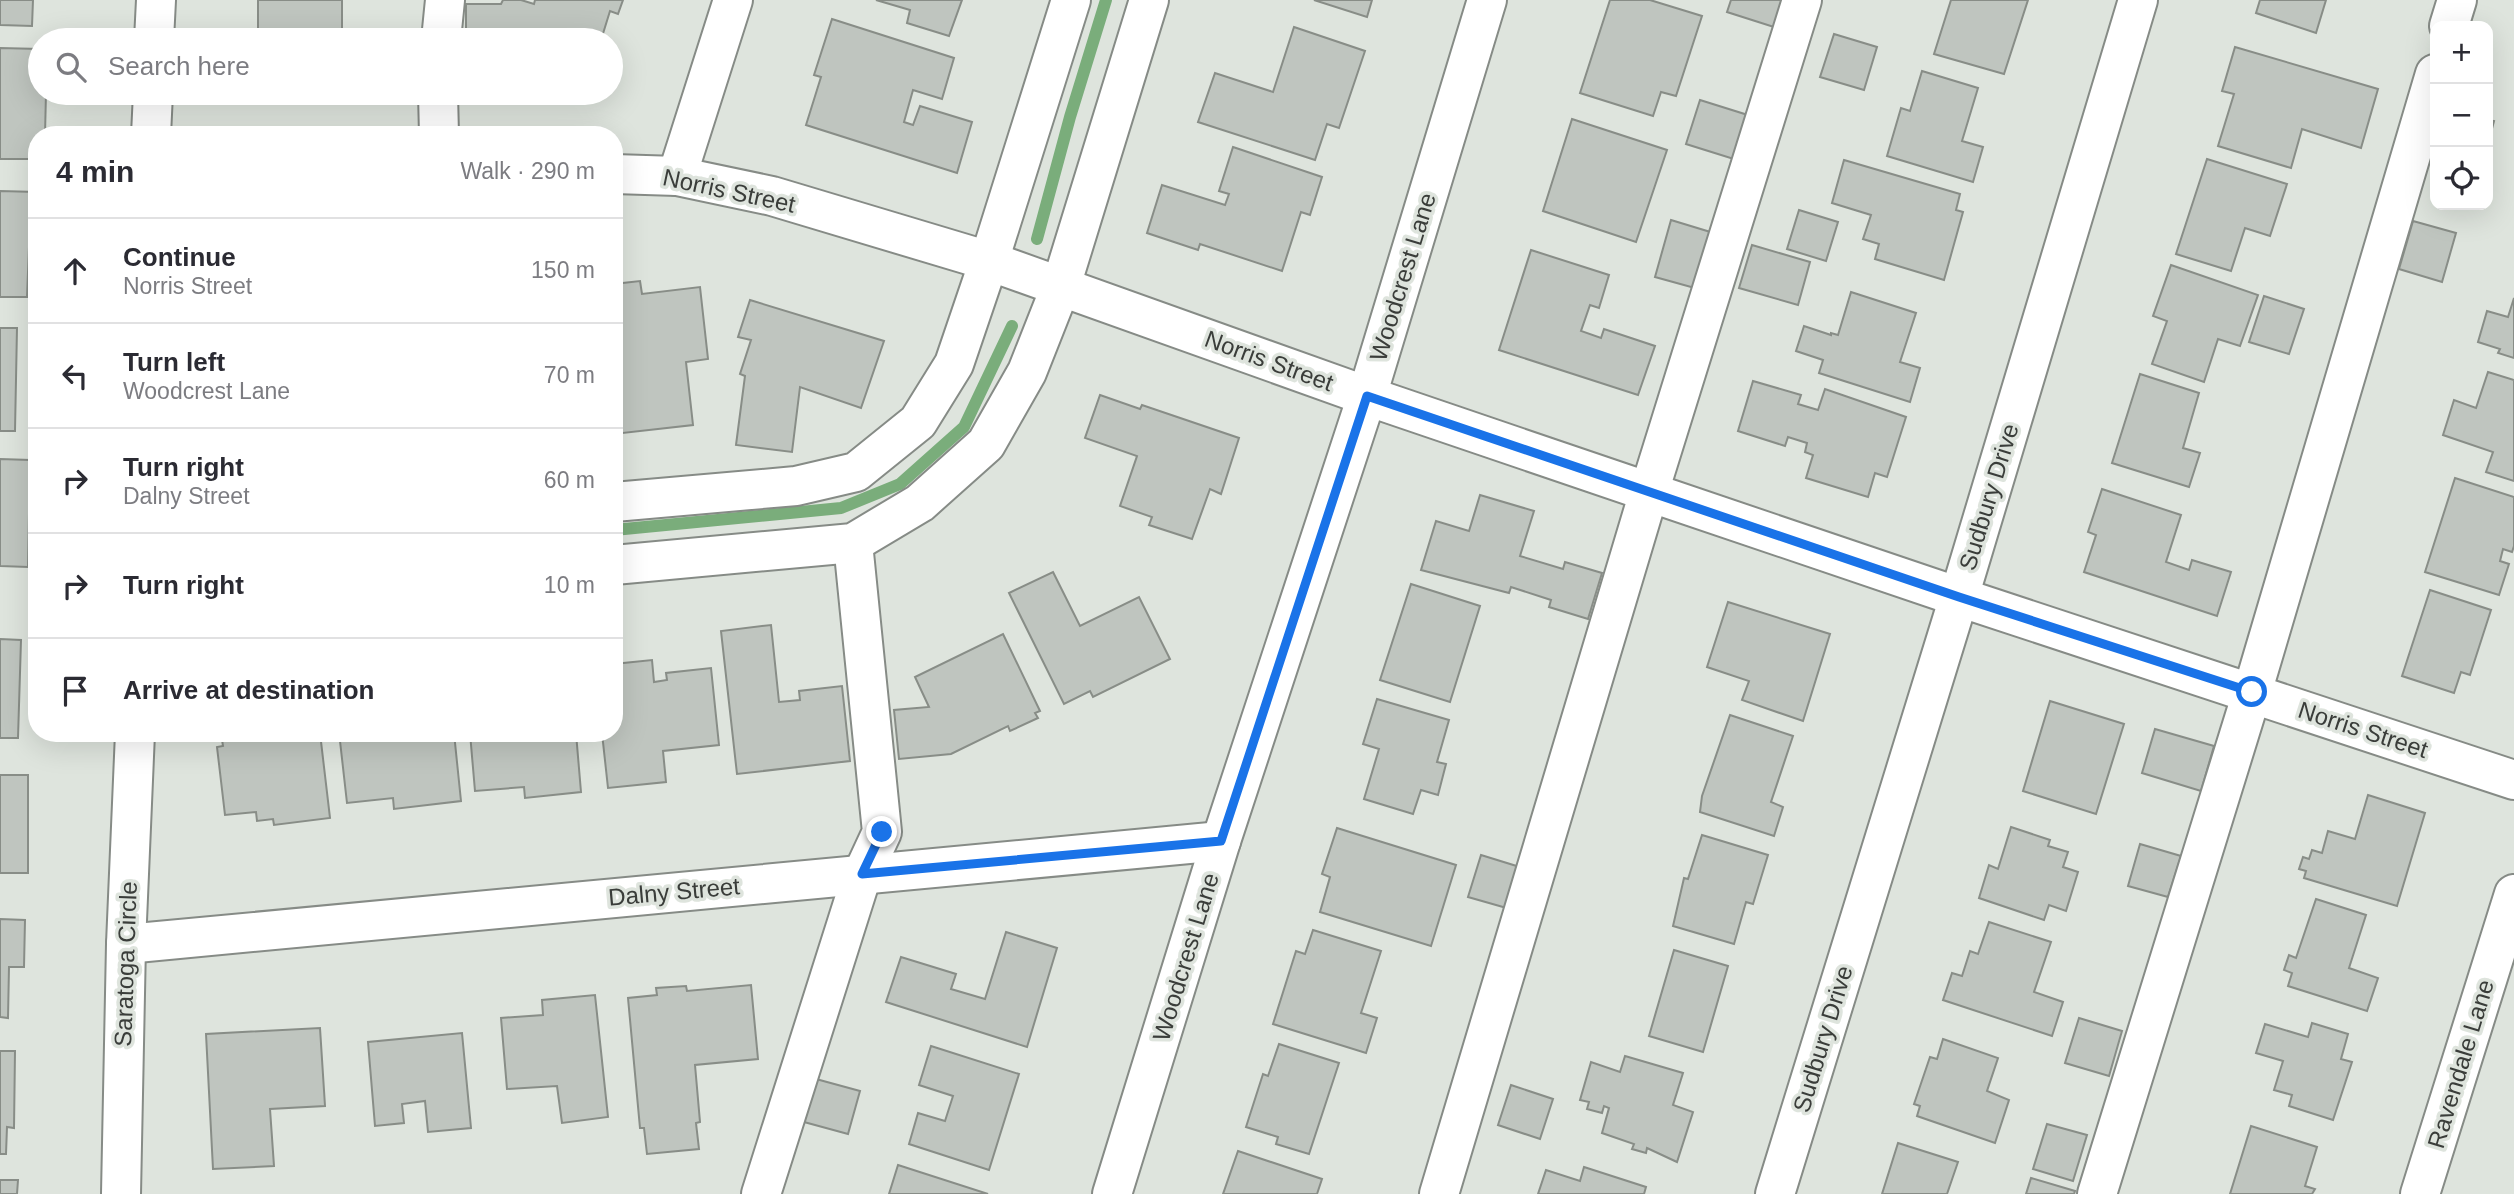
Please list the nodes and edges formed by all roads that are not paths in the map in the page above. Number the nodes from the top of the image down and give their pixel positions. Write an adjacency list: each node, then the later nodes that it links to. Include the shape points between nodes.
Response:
1 (156, 0): 11 (street)
2 (445, 0): 12 (street)
3 (733, 0): 19 (street)
4 (1071, 0): 20 (street)
5 (1149, 0): 21 (street)
6 (1488, 0): 22 (street, Woodcrest Lane)
7 (1802, 0): 23 (street)
8 (2138, 0): 27 (street, Sudbury Drive)
9 (2457, 0): 10 (street)
10 (2451, 21)
11 (155, 28)
12 (442, 28)
13 (2432, 84): 28 (street)
14 (152, 105): 16 (street)
15 (438, 105): 17 (street)
16 (151, 126)
17 (439, 126)
18 (623, 174): 19 (street, Norris Street)
19 (677, 176): 20 (street, Norris Street, via 772,196)
20 (989, 261): 21 (street, Norris Street); 24 (street, via 954,364 918,422 856,472 796,486)
21 (1061, 286): 22 (street, Norris Street); 25 (street, via 1027,372 986,444 920,503)
22 (1367, 396): 23 (street, Norris Street); 31 (street, Woodcrest Lane)
23 (1649, 492): 27 (street, Norris Street); 38 (street)
24 (623, 501)
25 (853, 543): 26 (street); 32 (street, via 882,832)
26 (623, 564)
27 (1959, 597): 28 (street, Norris Street); 39 (street, Sudbury Drive)
28 (2252, 692): 30 (street, Norris Street); 40 (street)
29 (135, 742): 34 (street, Saratoga Circle)
30 (2514, 780)
31 (1221, 841): 32 (street, Dalny Street); 37 (street, Woodcrest Lane)
32 (862, 874): 34 (street, Dalny Street); 36 (street)
33 (2514, 894): 41 (street, Ravendale Lane)
34 (126, 944): 35 (street, Saratoga Circle)
35 (121, 1194)
36 (761, 1194)
37 (1112, 1194)
38 (1439, 1194)
39 (1775, 1194)
40 (2097, 1194)
41 (2420, 1194)

